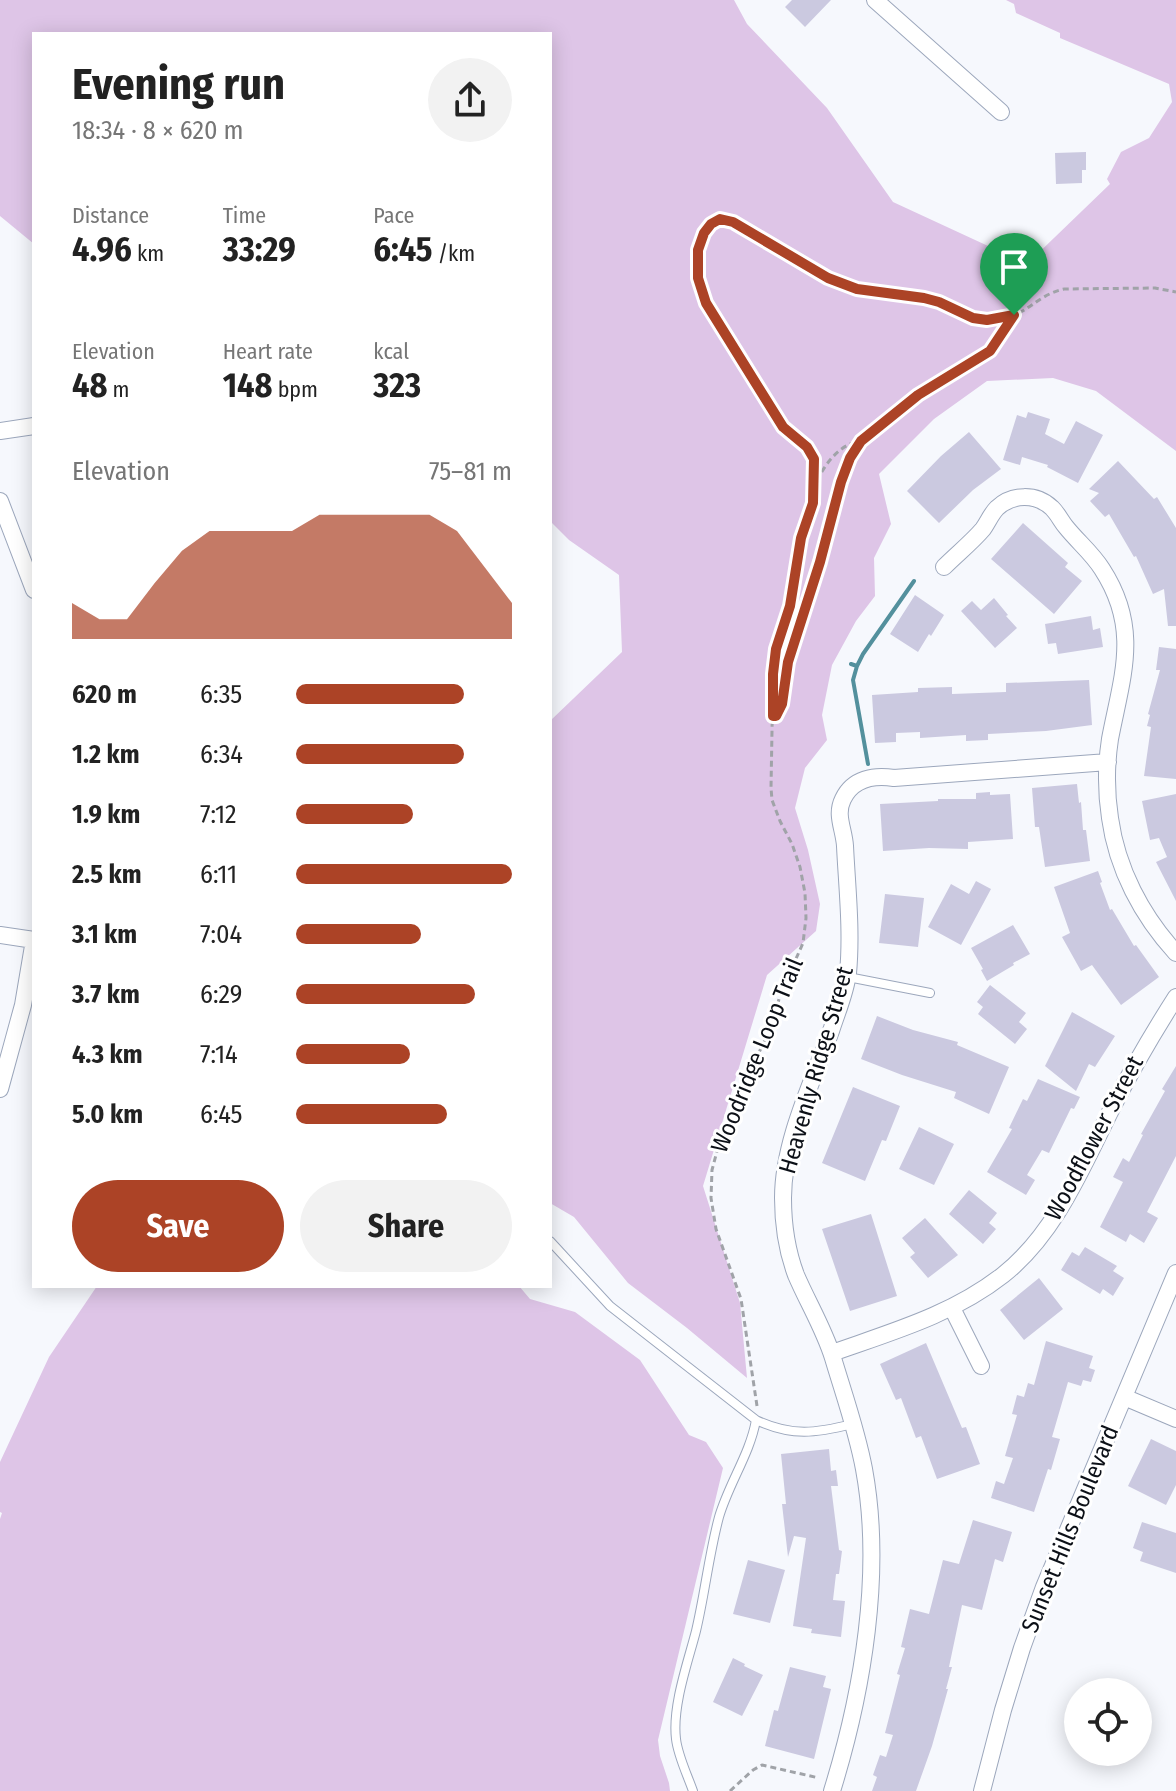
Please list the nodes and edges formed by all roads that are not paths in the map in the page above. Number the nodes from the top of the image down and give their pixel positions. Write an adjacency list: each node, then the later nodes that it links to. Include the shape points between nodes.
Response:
1 (875, 0): 2 (street)
2 (1001, 112)
3 (32, 426): 4 (street)
4 (0, 431)
5 (0, 501): 7 (street)
6 (944, 567): 8 (street, via 994,511 1013,498 1039,499 1050,506 1089,550 1114,592 1125,638 1123,684)
7 (32, 585)
8 (1108, 762): 12 (street, via 1110,820 1121,863 1139,903); 13 (street, Heavenly Ridge Street, via 867,777 857,782 839,814 845,841)
9 (0, 935): 10 (street)
10 (32, 940)
11 (32, 952): 16 (street)
12 (1176, 953)
13 (848, 977): 14 (lane); 20 (street, Heavenly Ridge Street, via 784,1172 784,1227 795,1273)
14 (930, 993)
15 (1176, 997): 19 (street, Woodflower Street, via 1143,1047 1055,1216 1005,1274)
16 (0, 1089)
17 (552, 1243): 24 (lane, via 616,1312)
18 (1176, 1273): 22 (street, Sunset Hills Boulevard)
19 (952, 1308): 20 (street, Woodflower Street); 21 (street)
20 (832, 1353): 25 (street, Heavenly Ridge Street)
21 (981, 1366)
22 (1124, 1397): 23 (street); 28 (street, Sunset Hills Boulevard, via 1022,1648)
23 (1176, 1419)
24 (756, 1420): 25 (lane, via 796,1432); 26 (lane, via 719,1517 682,1684 676,1738)
25 (853, 1424): 27 (street, Heavenly Ridge Street, via 869,1508 869,1600 857,1691)
26 (693, 1791)
27 (832, 1791)
28 (982, 1791)

